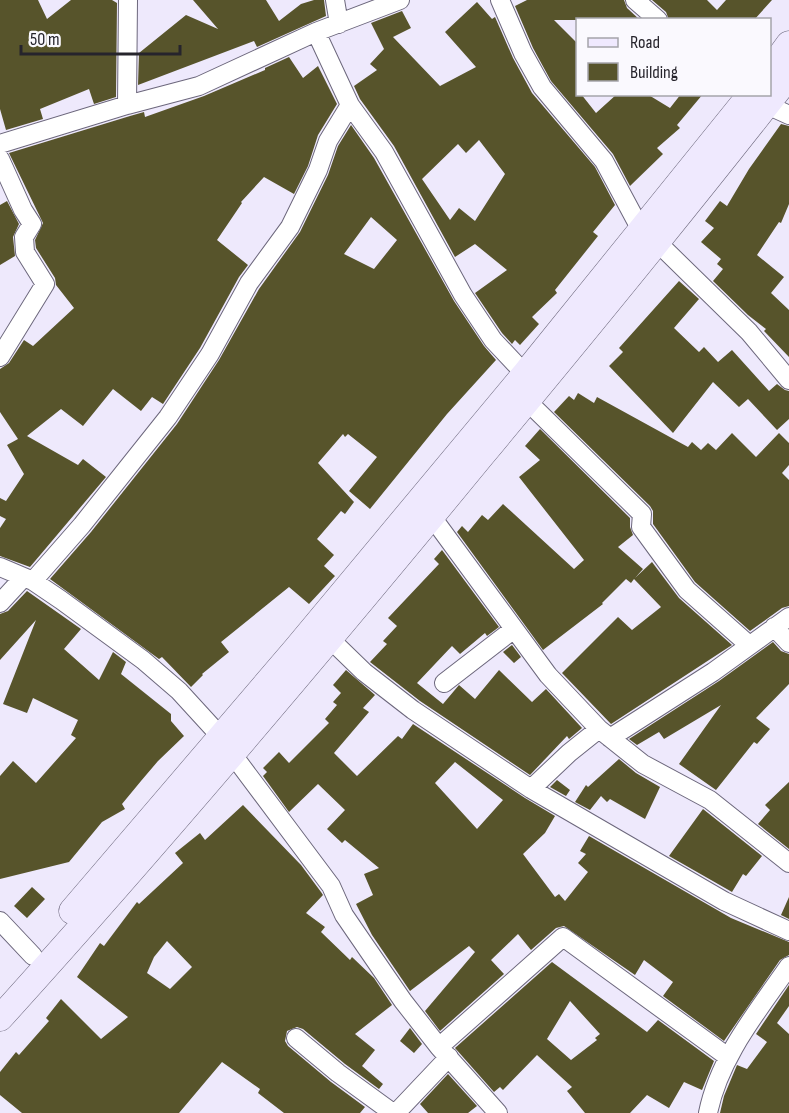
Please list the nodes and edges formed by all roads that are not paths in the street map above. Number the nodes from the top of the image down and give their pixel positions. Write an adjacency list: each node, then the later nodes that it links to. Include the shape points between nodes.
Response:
1 (128, 0): 14 (street)
2 (335, 0): 7 (street)
3 (400, 0): 7 (street)
4 (500, 0): 18 (street, via 542,87 604,161)
5 (635, 0): 6 (street)
6 (656, 18)
7 (339, 24): 8 (street)
8 (315, 32): 14 (street, via 198,86); 15 (street)
9 (789, 44): 10 (street)
10 (771, 69)
11 (789, 76): 12 (street)
12 (771, 92)
13 (760, 101): 18 (street)
14 (127, 105): 16 (street)
15 (350, 105): 20 (street, via 384,152 463,295 493,340); 25 (street, via 328,141 290,227 249,283 210,354 161,426 82,525)
16 (0, 144)
17 (0, 159): 19 (street, via 32,224 24,237 25,252 45,284)
18 (650, 236): 20 (street); 21 (street, via 749,332); 22 (street)
19 (0, 357)
20 (525, 374): 34 (street)
21 (789, 380)
22 (527, 401): 23 (street); 31 (street, via 642,514 641,527 687,590)
23 (432, 517): 28 (street); 29 (street)
24 (0, 567): 25 (street)
25 (28, 580): 26 (street); 34 (street, via 143,660 179,692)
26 (0, 603)
27 (782, 622): 30 (street); 31 (street)
28 (514, 629): 32 (street); 33 (street, via 548,675)
29 (330, 639): 34 (street); 35 (street, via 413,710)
30 (789, 643)
31 (749, 645): 33 (street, via 713,672)
32 (444, 683)
33 (604, 733): 35 (street, via 569,753); 36 (street, via 643,764 710,800)
34 (227, 746): 39 (street); 42 (street); 44 (street, via 309,854 331,886 344,915 403,1001)
35 (531, 789): 38 (street, via 724,901)
36 (789, 863)
37 (0, 921): 39 (street)
38 (789, 931)
39 (33, 956): 41 (street)
40 (789, 966): 45 (street)
41 (0, 992)
42 (0, 1018)
43 (296, 1038): 46 (street)
44 (444, 1052): 45 (street, via 563,937); 46 (street); 47 (street)
45 (728, 1057): 48 (street, via 712,1090)
46 (394, 1113)
47 (498, 1113)
48 (708, 1113)

